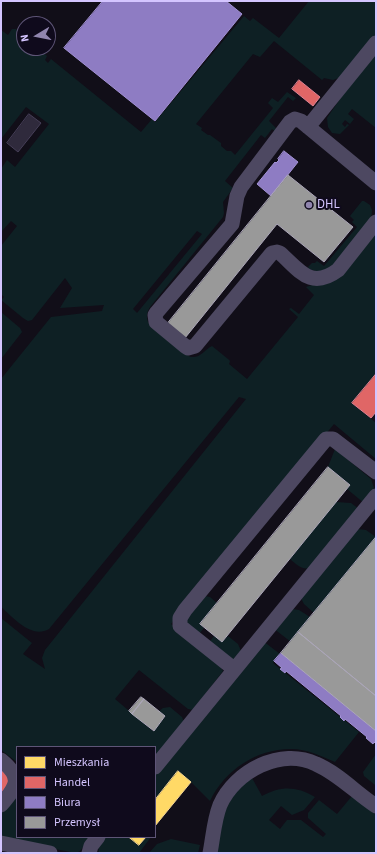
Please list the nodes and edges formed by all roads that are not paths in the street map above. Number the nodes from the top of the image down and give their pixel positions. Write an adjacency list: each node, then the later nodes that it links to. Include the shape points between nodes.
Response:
1 (376, 43): 2 (street)
2 (308, 127): 3 (street); 4 (street, via 298,119 290,122 241,187 232,224 157,312 156,322 188,348 195,346 272,253 280,253 307,277 323,279 338,270)
3 (376, 183)
4 (376, 222)
5 (376, 472): 7 (street, via 333,438 326,439 185,610 180,618 180,626)
6 (376, 496): 7 (street)
7 (234, 669): 9 (street)
8 (1, 760): 10 (street, via 9,766 15,777 13,791)
9 (156, 766)
10 (1, 805)
11 (376, 806): 16 (street, via 315,763 291,758 264,764 236,781 228,791 220,806)
12 (97, 838): 15 (street)
13 (1, 843): 14 (street)
14 (50, 853)
15 (89, 853)
16 (210, 853)

